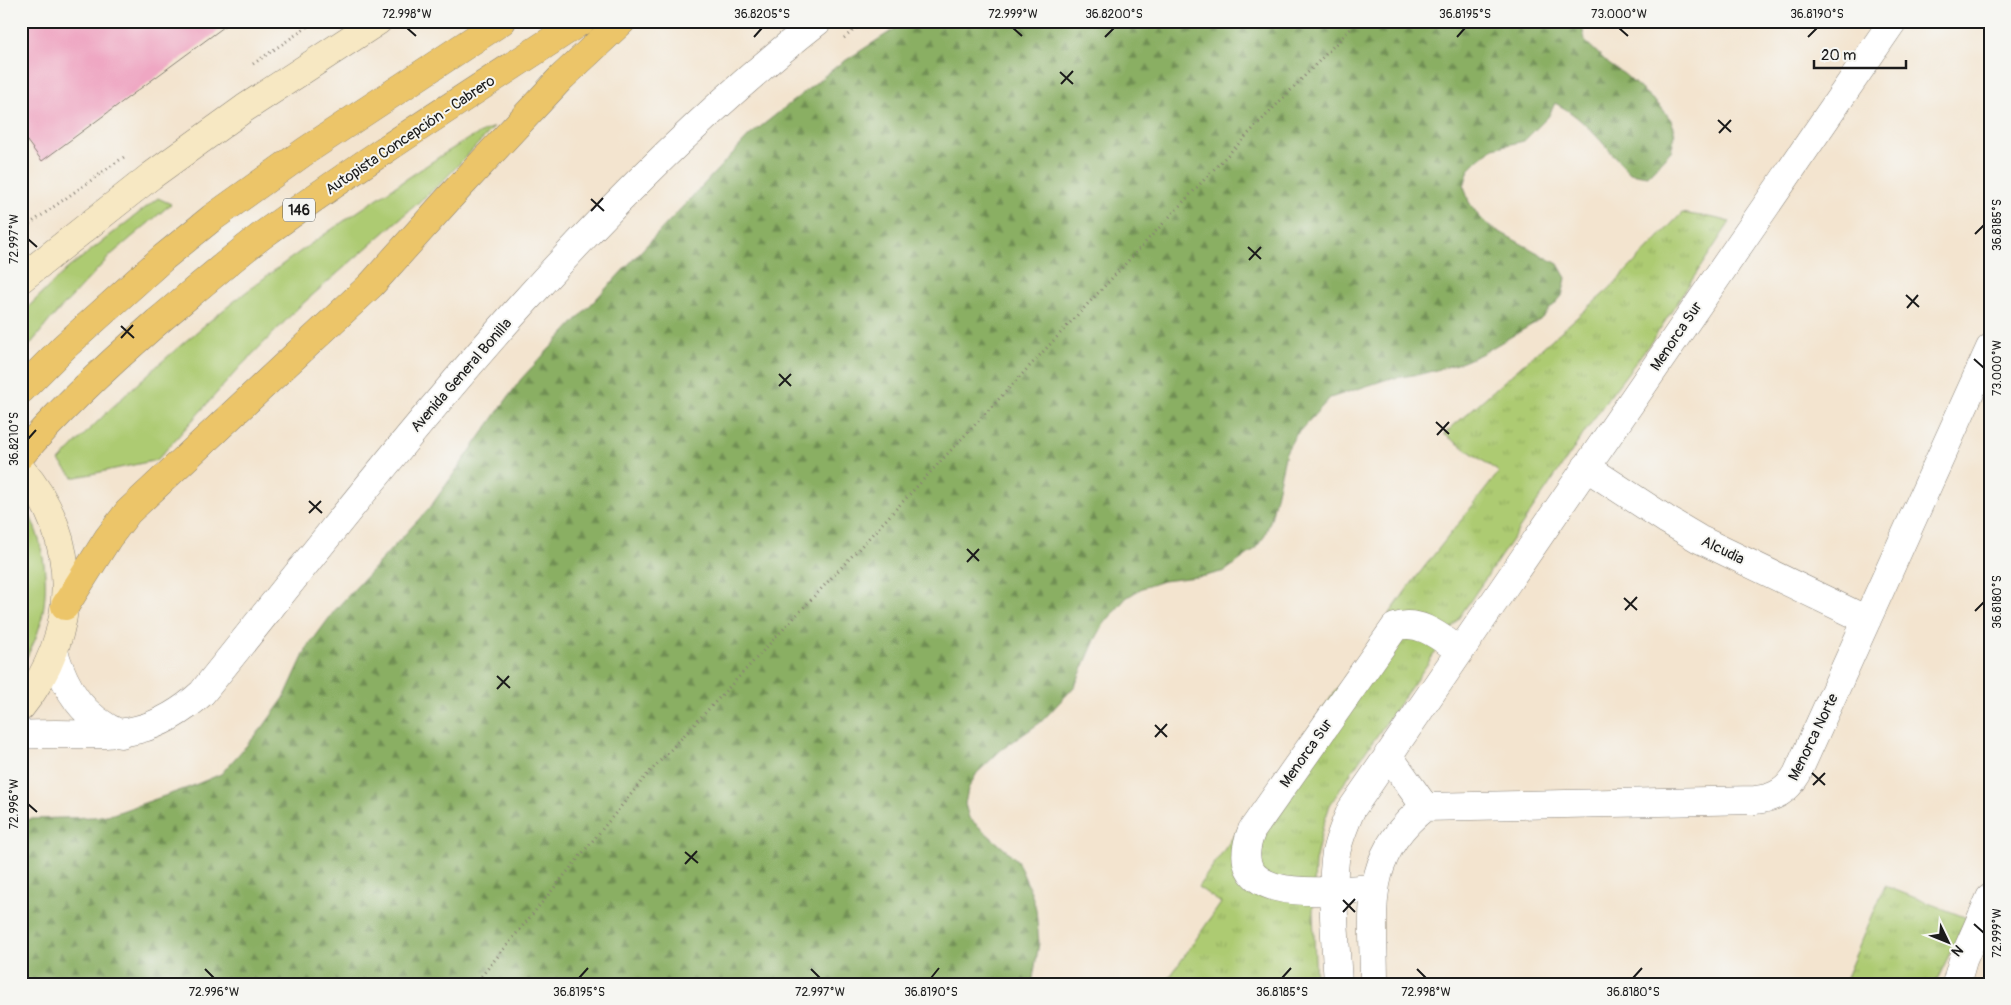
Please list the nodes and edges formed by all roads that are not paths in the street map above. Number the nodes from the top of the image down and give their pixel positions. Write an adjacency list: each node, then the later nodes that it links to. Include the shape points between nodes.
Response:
1 (378, 21): 7 (main road, via 166,164)
2 (502, 21): 9 (highway, via 307,150 212,218 157,263)
3 (581, 21): 10 (highway, Autopista Concepción - Cabrero / 146, via 325,191 212,275 94,379)
4 (622, 21): 13 (highway, via 560,79 371,285 128,512)
5 (818, 21): 18 (street, Avenida General Bonilla, via 636,185 520,308 386,464 202,693 184,710 164,722)
6 (1894, 21): 11 (street, Menorca Sur)
7 (21, 279)
8 (1990, 348): 14 (street, Menorca Norte)
9 (21, 390)
10 (21, 455)
11 (1586, 467): 14 (street, Alcudia, via 1699,539); 15 (street, Menorca Sur)
12 (21, 469): 13 (main road, via 44,502 56,527 65,570)
13 (65, 606): 16 (main road)
14 (1867, 620): 21 (street, Menorca Norte, via 1797,774 1791,784 1774,797)
15 (1460, 651): 20 (street, Menorca Sur); 23 (street, Menorca Sur, via 1415,624 1395,627 1252,830 1245,856 1258,879 1281,890)
16 (54, 652): 17 (main road); 18 (street, via 65,682 86,712)
17 (21, 706)
18 (121, 734): 19 (street, Avenida General Bonilla)
19 (21, 735)
20 (1388, 755): 21 (street); 23 (street, Menorca Sur, via 1363,790 1342,830 1336,854)
21 (1425, 808): 22 (street, via 1392,841 1381,862)
22 (1374, 888): 23 (street, Menorca Sur); 26 (street)
23 (1334, 890): 25 (street, Menorca Sur)
24 (1990, 898): 27 (street)
25 (1338, 984)
26 (1374, 984)
27 (1956, 984)

